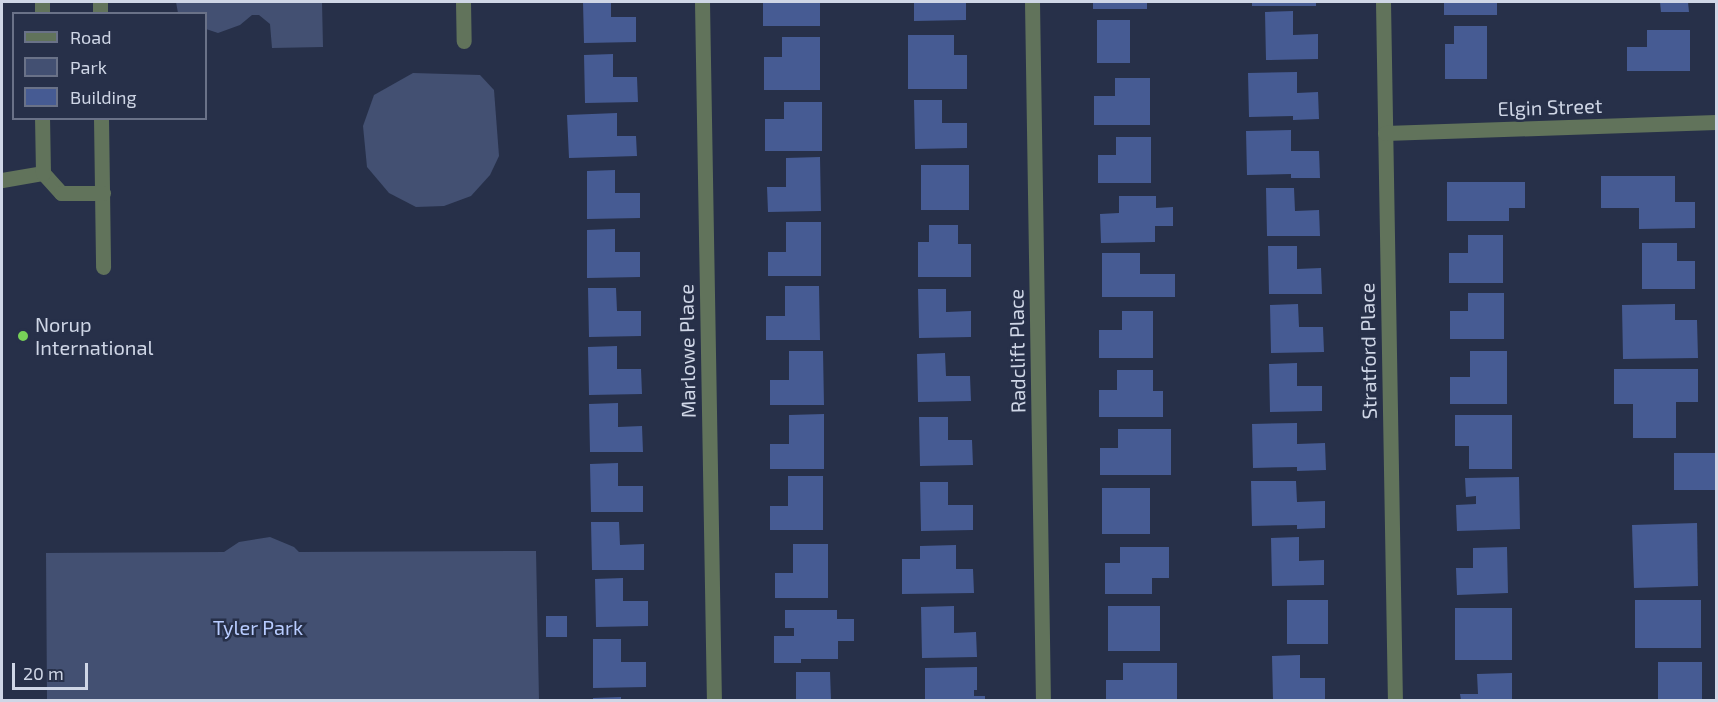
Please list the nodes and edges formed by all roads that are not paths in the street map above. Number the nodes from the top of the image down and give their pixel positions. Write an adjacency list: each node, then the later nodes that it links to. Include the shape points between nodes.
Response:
1 (463, 2): 5 (street)
2 (702, 2): 14 (street, Marlowe Place)
3 (1032, 2): 15 (street, Radclift Place)
4 (1383, 2): 9 (street, Stratford Place)
5 (464, 41)
6 (42, 120): 10 (street)
7 (102, 120): 12 (street)
8 (1716, 122): 9 (street, Elgin Street)
9 (1385, 133): 16 (street, Stratford Place)
10 (43, 173): 11 (street); 12 (street, via 61,193)
11 (2, 180)
12 (103, 193): 13 (street)
13 (103, 267)
14 (714, 700)
15 (1043, 700)
16 (1395, 700)

